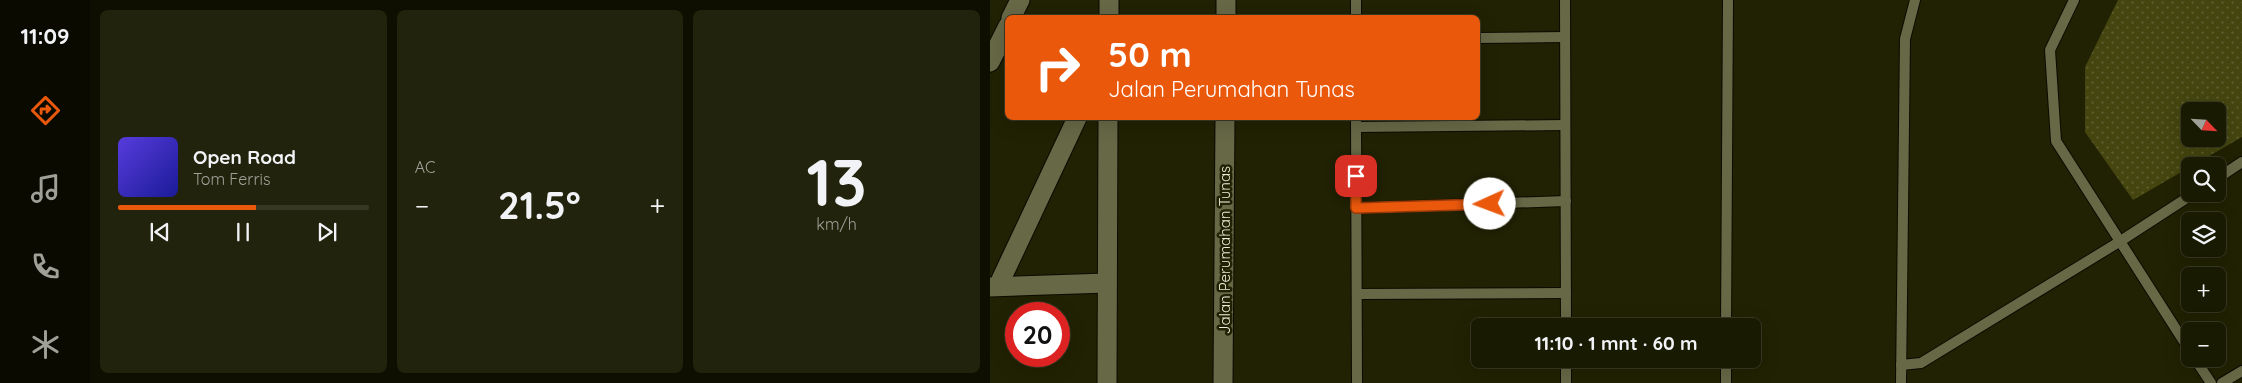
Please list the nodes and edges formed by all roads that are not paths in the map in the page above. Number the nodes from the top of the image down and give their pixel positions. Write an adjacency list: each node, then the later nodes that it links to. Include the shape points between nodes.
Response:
1 (1020, 0): 9 (street)
2 (1109, 0): 10 (street)
3 (1226, 0): 11 (street)
4 (1356, 0): 12 (lane)
5 (1565, 0): 14 (lane)
6 (1728, 0): 33 (lane)
7 (1915, 0): 35 (lane, via 1905,39)
8 (2074, 0): 27 (lane, via 2050,50 2056,141)
9 (1012, 15)
10 (1109, 15)
11 (1226, 15)
12 (1356, 15)
13 (1005, 32): 16 (street)
14 (1565, 37): 15 (lane); 21 (lane)
15 (1480, 38)
16 (990, 62)
17 (1075, 120): 29 (street)
18 (1108, 120): 28 (street)
19 (1225, 120): 41 (street, Jalan Perumahan Tunas)
20 (1356, 122): 21 (lane); 26 (lane)
21 (1565, 125): 24 (lane)
22 (2242, 162): 23 (lane)
23 (2226, 173)
24 (1566, 202): 26 (lane); 30 (lane)
25 (2181, 202): 27 (lane)
26 (1356, 208): 31 (lane)
27 (2119, 242): 34 (lane); 35 (lane, via 1921,363)
28 (1107, 283): 29 (street); 40 (street)
29 (994, 286)
30 (1566, 293): 31 (lane); 32 (lane)
31 (1357, 294): 42 (lane)
32 (1566, 318)
33 (1726, 318)
34 (2181, 337)
35 (1901, 365): 45 (lane)
36 (2200, 367): 46 (lane)
37 (1566, 368): 43 (lane)
38 (1726, 368): 44 (lane)
39 (2242, 371): 47 (lane)
40 (1107, 383)
41 (1223, 383)
42 (1357, 383)
43 (1566, 383)
44 (1726, 383)
45 (1901, 383)
46 (2211, 383)
47 (2222, 383)

